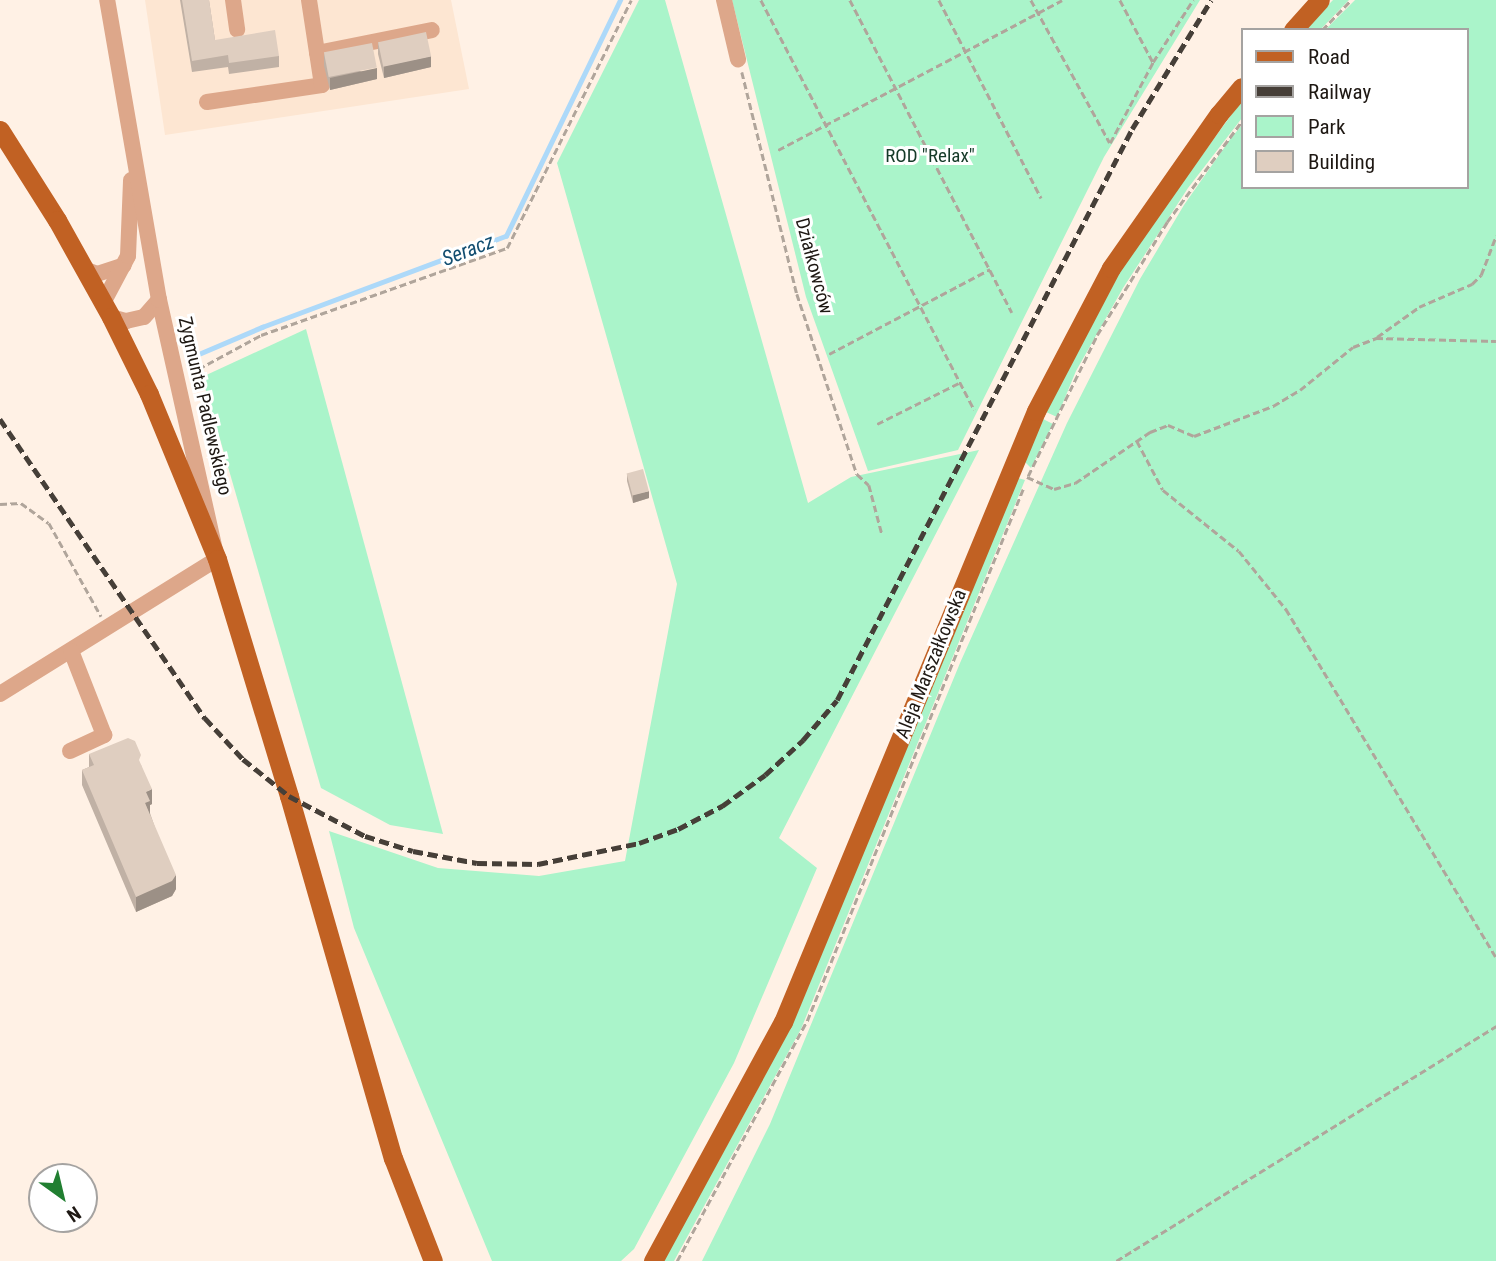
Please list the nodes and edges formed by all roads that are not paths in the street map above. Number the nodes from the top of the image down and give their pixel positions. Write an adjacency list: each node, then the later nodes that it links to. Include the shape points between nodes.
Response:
1 (107, 0): 14 (street, Zygmunta Padlewskiego)
2 (233, 0): 7 (street)
3 (309, 0): 9 (street)
4 (724, 0): 10 (street)
5 (1320, 0): 6 (main road)
6 (1295, 28)
7 (237, 30)
8 (432, 30): 9 (street)
9 (317, 53): 12 (street, via 322,85)
10 (738, 59)
11 (1240, 89): 26 (main road, Aleja Marszałkowska, via 1111,268 1036,411 1019,474 783,1022)
12 (206, 102)
13 (0, 130): 16 (main road)
14 (131, 146): 15 (street, Zygmunta Padlewskiego, via 129,247); 17 (street, Zygmunta Padlewskiego)
15 (124, 265): 16 (street, via 97,274); 18 (street, Zygmunta Padlewskiego)
16 (84, 269): 18 (main road)
17 (159, 300): 18 (street, Zygmunta Padlewskiego, via 144,317 126,321); 19 (street, Zygmunta Padlewskiego)
18 (107, 310): 19 (main road, via 149,394)
19 (217, 559): 20 (street); 23 (main road)
20 (71, 650): 21 (street); 22 (street, via 104,735)
21 (0, 694)
22 (70, 751)
23 (383, 1121): 24 (main road); 25 (main road)
24 (433, 1261)
25 (447, 1261)
26 (653, 1261)

